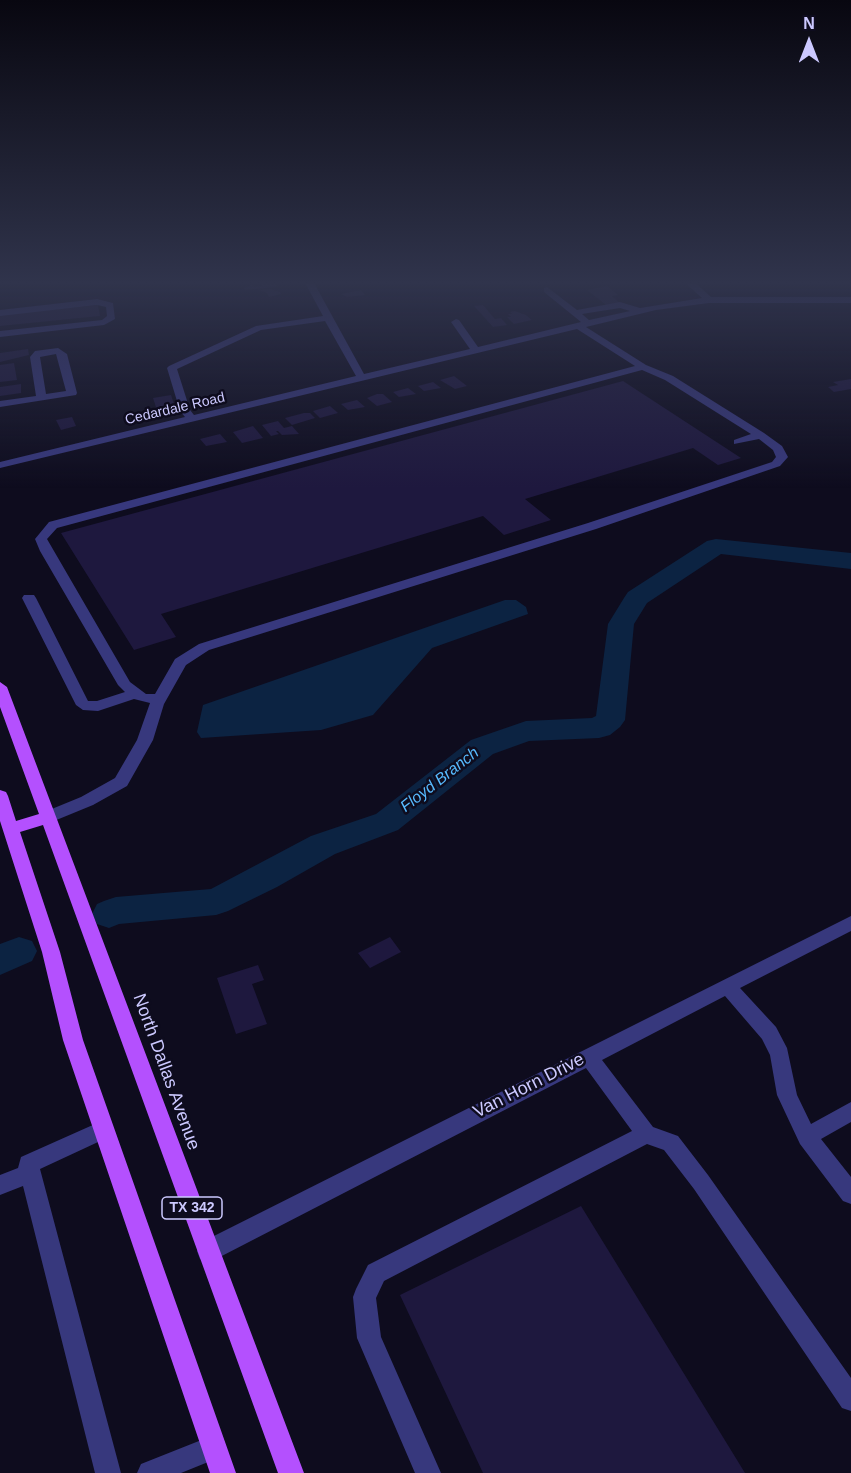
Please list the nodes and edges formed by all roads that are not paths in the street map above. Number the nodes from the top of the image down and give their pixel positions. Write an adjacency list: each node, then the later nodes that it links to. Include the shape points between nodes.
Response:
1 (211, 350): 10 (street, via 171,368 185,411)
2 (346, 350): 7 (street)
3 (481, 350): 5 (street, Cedardale Road)
4 (619, 350): 6 (street)
5 (476, 351): 7 (street, Cedardale Road)
6 (643, 367): 11 (street, via 669,378); 16 (street, via 53,525 40,538 46,551 125,685)
7 (362, 379): 10 (street, Cedardale Road)
8 (42, 398): 8 (street, via 73,391 58,351 38,353 35,357); 9 (street)
9 (0, 404)
10 (192, 418): 13 (street, Cedardale Road)
11 (760, 435): 12 (street); 17 (street, via 778,448 782,457 776,464 204,647 180,662)
12 (738, 441)
13 (0, 465)
14 (29, 598): 16 (street, via 83,705 98,706)
15 (0, 687): 19 (main road, North Dallas Avenue / TX 342)
16 (136, 693): 17 (street, via 142,698)
17 (159, 699): 19 (street, via 145,740 122,782)
18 (0, 796): 20 (main road)
19 (48, 817): 20 (main road); 31 (main road, North Dallas Avenue / TX 342)
20 (12, 829): 25 (main road, via 51,952 73,1040)
21 (851, 923): 22 (street, Van Horn Drive)
22 (727, 986): 23 (street, Van Horn Drive); 27 (street, via 769,1033 780,1054 787,1095)
23 (588, 1056): 26 (street); 31 (street, Van Horn Drive)
24 (851, 1111): 27 (street)
25 (104, 1129): 28 (street, via 28,1164); 33 (main road)
26 (646, 1134): 32 (street, via 671,1143); 38 (street, via 376,1273 364,1297 369,1338)
27 (807, 1137): 30 (street)
28 (30, 1173): 29 (street); 34 (street)
29 (0, 1185)
30 (851, 1194)
31 (208, 1251): 37 (main road, North Dallas Avenue / TX 342)
32 (851, 1399)
33 (214, 1447): 35 (street); 36 (main road)
34 (108, 1473)
35 (150, 1473)
36 (223, 1473)
37 (291, 1473)
38 (428, 1473)

